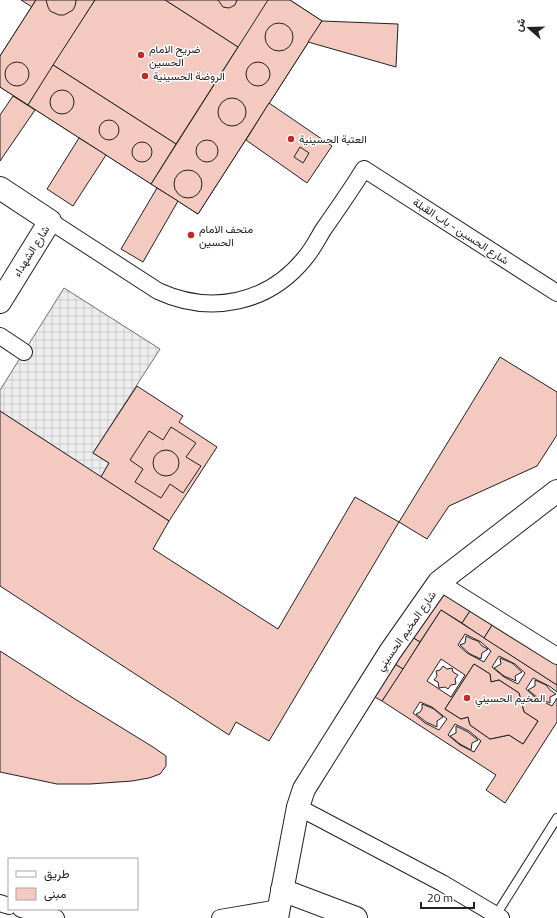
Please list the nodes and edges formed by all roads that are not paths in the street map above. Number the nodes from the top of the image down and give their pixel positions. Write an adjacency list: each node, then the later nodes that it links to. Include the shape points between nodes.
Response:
1 (0, 188): 2 (main road)
2 (50, 221): 3 (street, شارع الحسين - باب القبلة, via 158,291 196,303 237,301 280,282 305,258 364,169); 4 (main road, شارع الشهداء)
3 (557, 293)
4 (0, 302)
5 (0, 336): 6 (street)
6 (24, 352)
7 (557, 491): 8 (main road, شارع المخيم الحسيني)
8 (439, 582): 9 (street); 10 (main road, شارع المخيم الحسيني, via 390,652 304,788)
9 (557, 656)
10 (298, 808): 12 (main road, شارع المخيم الحسيني); 14 (street, via 442,883)
11 (557, 818): 14 (lane)
12 (280, 906): 16 (street); 17 (main road)
13 (25, 910): 15 (street)
14 (498, 917)
15 (56, 918)
16 (220, 918)
17 (356, 918)

